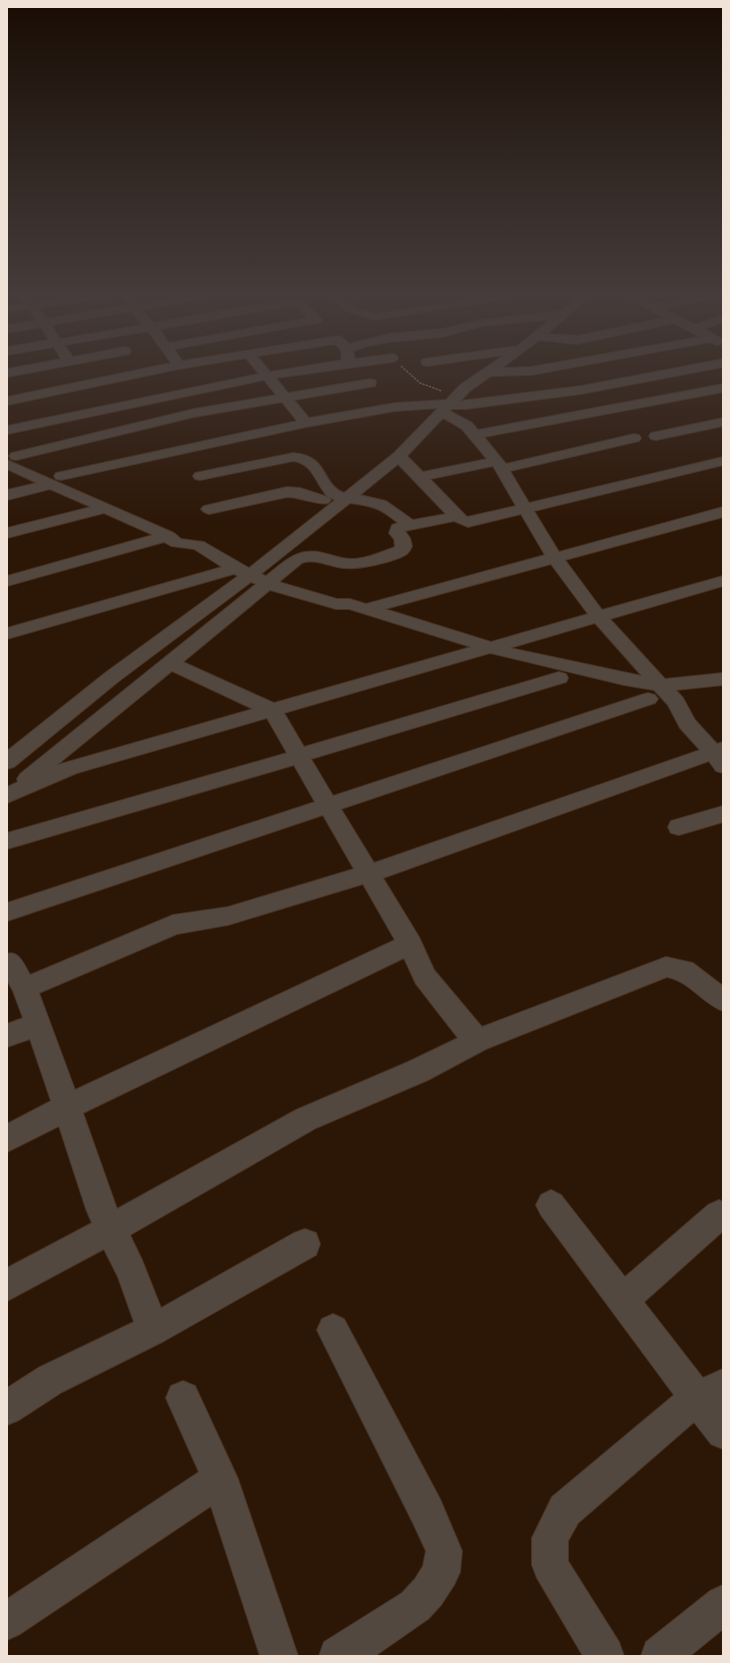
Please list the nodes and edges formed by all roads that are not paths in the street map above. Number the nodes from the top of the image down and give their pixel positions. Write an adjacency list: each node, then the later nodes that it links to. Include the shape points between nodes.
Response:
1 (20, 371): 8 (street)
2 (152, 371): 13 (street)
3 (262, 371): 9 (street)
4 (300, 371): 9 (street)
5 (533, 371): 7 (street)
6 (687, 371): 14 (street, via 581,390 466,405)
7 (488, 372): 14 (street, via 465,388)
8 (7, 373)
9 (266, 376): 12 (street); 17 (street)
10 (370, 383): 12 (street)
11 (723, 388): 18 (street)
12 (286, 398): 16 (street); 22 (street, via 194,413)
13 (7, 401)
14 (449, 404): 16 (street, via 395,407); 18 (street); 21 (street)
15 (723, 422): 19 (street)
16 (306, 423): 27 (street)
17 (7, 430)
18 (475, 435): 24 (street)
19 (656, 436)
20 (634, 438): 24 (street)
21 (399, 456): 26 (street); 29 (street)
22 (10, 458): 27 (street)
23 (723, 461): 31 (street)
24 (500, 465): 26 (street); 31 (street)
25 (200, 476): 29 (street, via 303,457 310,461)
26 (420, 477): 34 (street)
27 (56, 480): 28 (street); 30 (street); 38 (street, via 191,534)
28 (7, 495)
29 (334, 497): 32 (street, via 286,492); 35 (street, via 371,501 395,513); 40 (street); 40 (street)
30 (105, 508): 36 (street); 37 (street)
31 (524, 508): 34 (street, via 468,522); 39 (street)
32 (209, 509)
33 (723, 512): 39 (street)
34 (457, 516): 35 (street)
35 (409, 525): 43 (street, via 398,528 404,546 402,550 356,564 315,556 302,557)
36 (7, 533)
37 (168, 536): 38 (street, via 177,543); 41 (street)
38 (198, 545): 40 (street)
39 (554, 557): 45 (street); 46 (street)
40 (243, 571): 43 (street); 47 (street); 55 (street); 58 (street)
41 (7, 581)
42 (723, 581): 46 (street)
43 (268, 584): 44 (street); 50 (street)
44 (336, 604): 45 (street, via 350,604); 49 (street, via 344,614)
45 (366, 609): 48 (street)
46 (598, 616): 48 (street); 53 (street)
47 (7, 634)
48 (491, 648): 49 (street); 53 (street, via 624,679)
49 (467, 654): 51 (street); 54 (street)
50 (170, 663): 54 (street); 59 (street)
51 (559, 678): 53 (street); 56 (street)
52 (723, 679): 53 (street)
53 (655, 692): 57 (street, via 676,702 687,724); 60 (street)
54 (272, 710): 56 (street); 59 (street, via 70,768)
55 (7, 744)
56 (299, 756): 60 (street); 63 (street)
57 (720, 756): 64 (street)
58 (7, 762)
59 (7, 794)
60 (328, 805): 64 (street); 65 (street)
61 (723, 814): 62 (street)
62 (679, 827)
63 (7, 841)
64 (368, 874): 66 (street); 68 (street, via 228,916 173,926)
65 (7, 912)
66 (410, 944): 72 (street, via 425,977); 73 (street)
67 (7, 964): 68 (street, via 10,963)
68 (25, 988): 70 (street)
69 (723, 1000): 72 (street, via 684,970 666,967)
70 (37, 1024): 71 (street); 73 (street)
71 (7, 1036)
72 (477, 1041): 77 (street, via 418,1071 306,1119)
73 (67, 1107): 74 (street); 77 (street, via 101,1209)
74 (7, 1139)
75 (551, 1205): 80 (street)
76 (719, 1214): 80 (street)
77 (111, 1229): 79 (street); 81 (street, via 131,1270)
78 (305, 1244): 81 (street)
79 (7, 1285)
80 (623, 1300): 83 (street)
81 (153, 1330): 85 (street, via 50,1380)
82 (333, 1330): 91 (street, via 428,1512 444,1551 441,1572 415,1606)
83 (710, 1392): 86 (street); 92 (street, via 565,1510 550,1538 550,1565)
84 (182, 1398): 87 (street)
85 (7, 1408)
86 (723, 1432)
87 (220, 1479): 89 (street); 90 (street)
88 (723, 1604): 93 (street)
89 (7, 1620)
90 (279, 1656)
91 (338, 1656)
92 (605, 1656)
93 (660, 1656)

